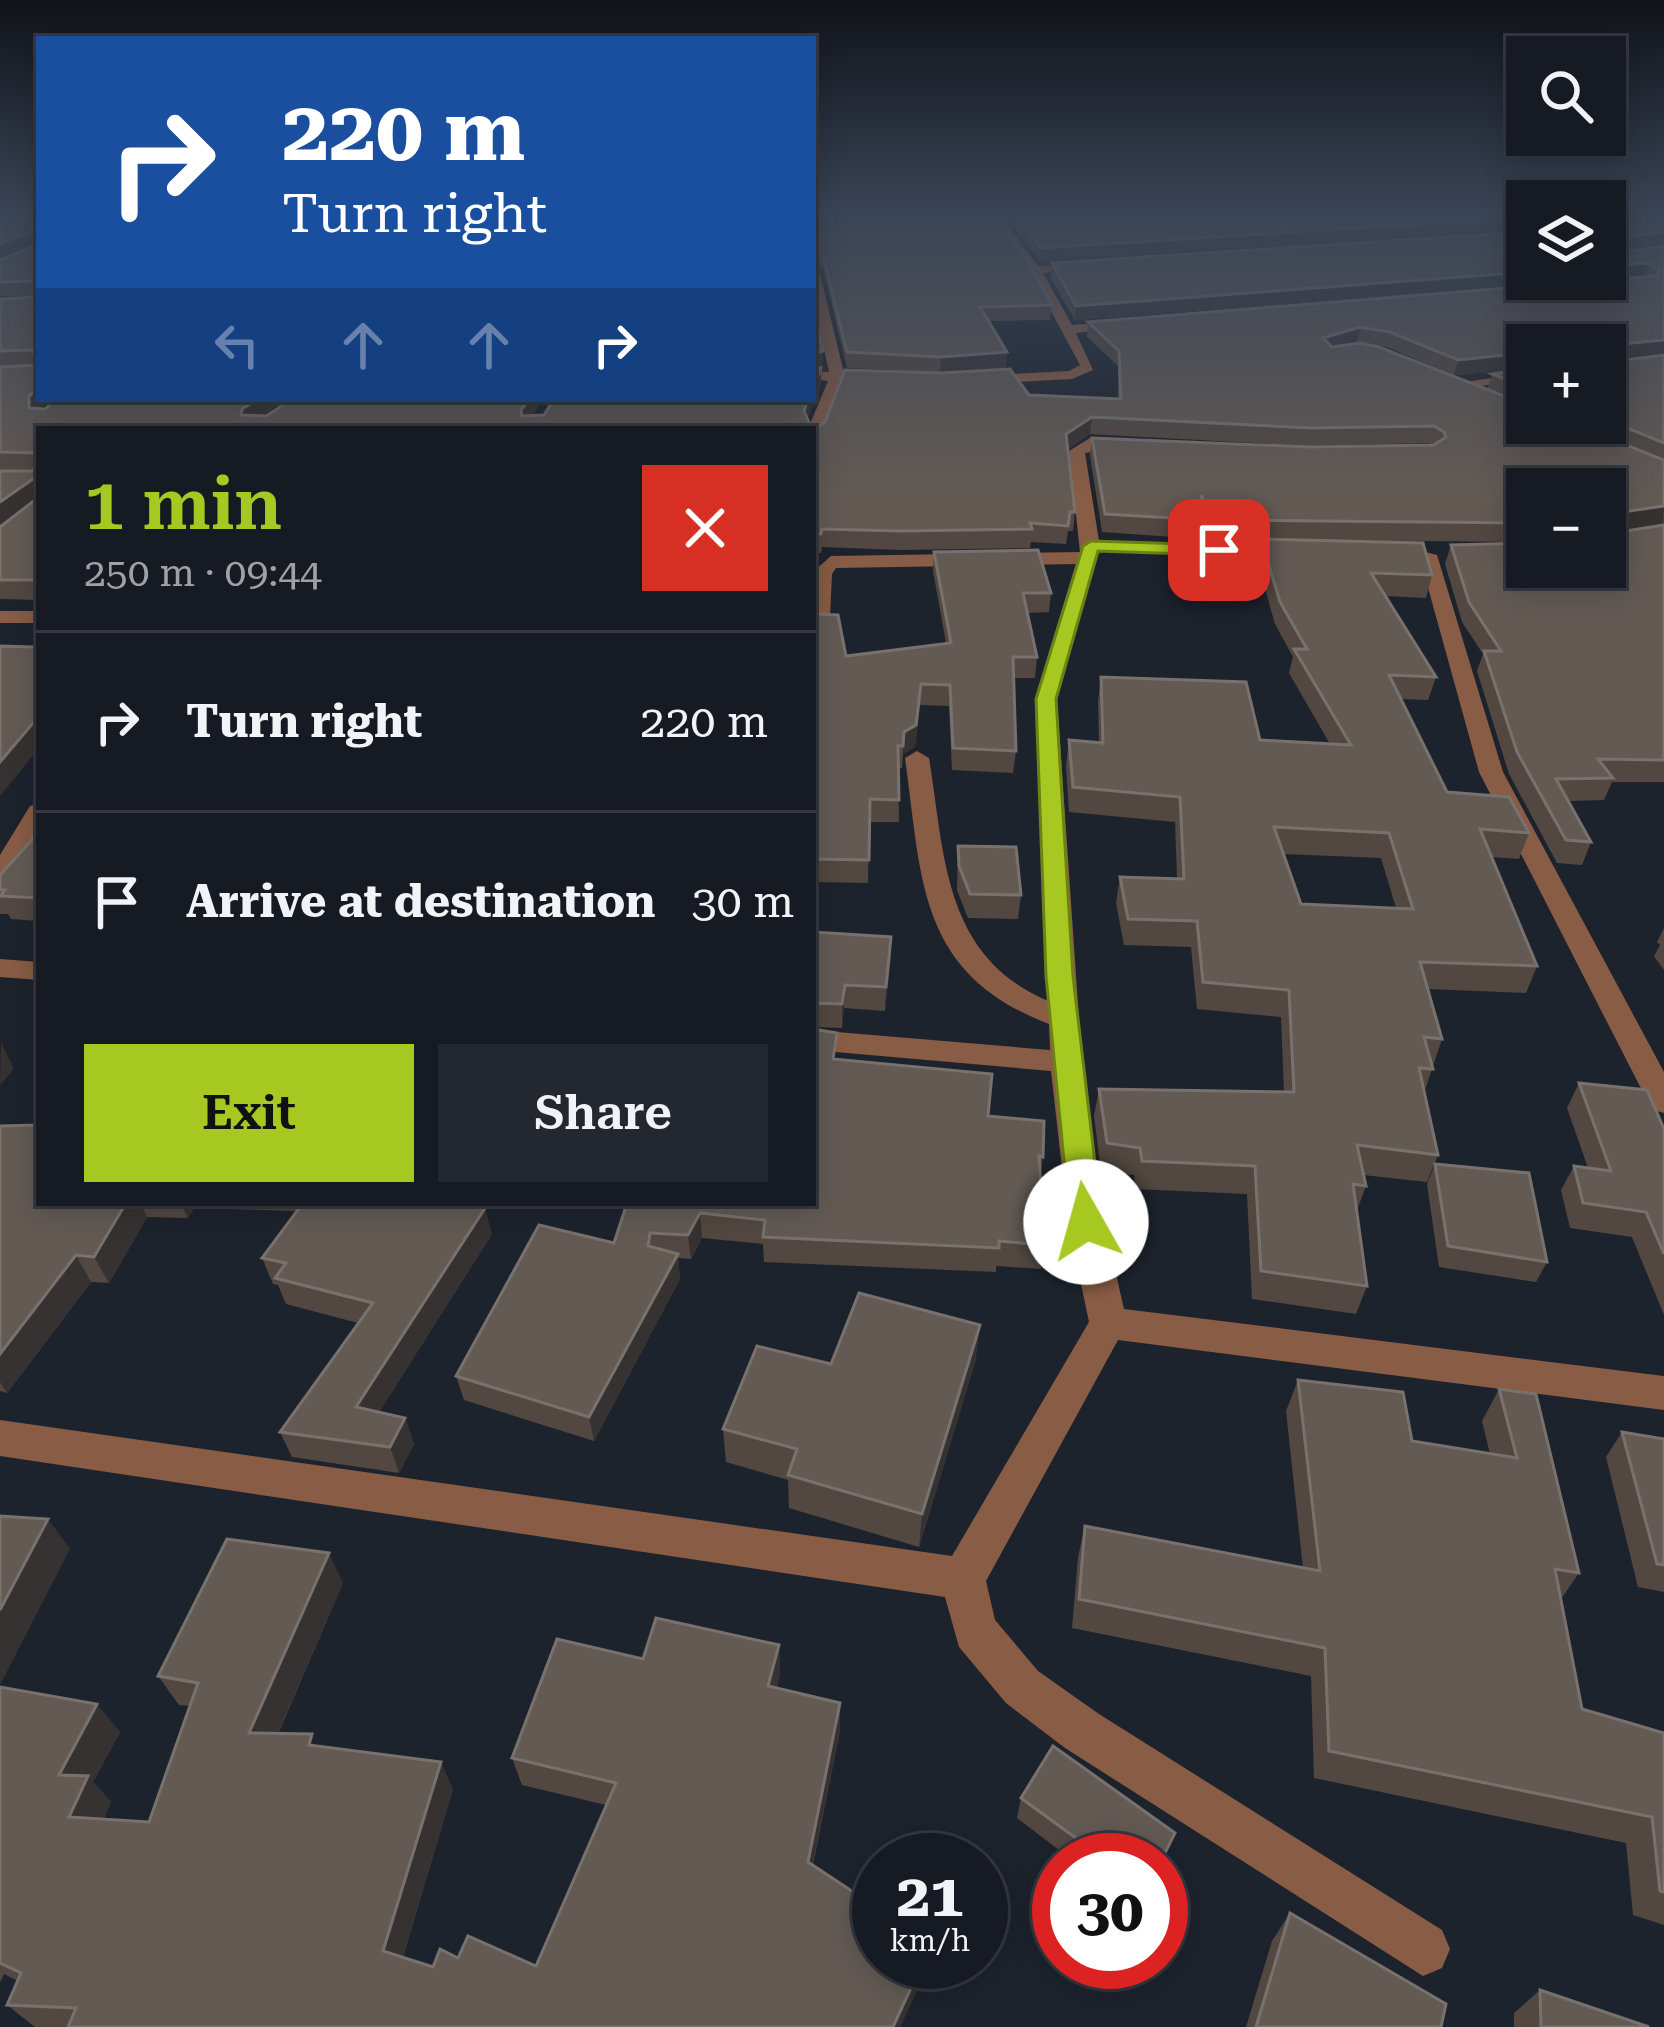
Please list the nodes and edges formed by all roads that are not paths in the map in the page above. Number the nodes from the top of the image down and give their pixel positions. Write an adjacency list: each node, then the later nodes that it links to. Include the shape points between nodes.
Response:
1 (822, 308): 6 (street)
2 (1058, 308): 4 (street)
3 (1142, 324): 4 (street)
4 (1071, 329): 8 (street, via 1084,372)
5 (816, 375): 6 (street)
6 (837, 376): 9 (street); 11 (street)
7 (1506, 378): 10 (street, via 1446,382)
8 (962, 380)
9 (899, 381)
10 (1489, 400)
11 (816, 429)
12 (1159, 446): 13 (street, via 1077,451)
13 (1090, 552): 14 (street); 18 (street, via 831,562); 24 (street, via 1046,699)
14 (1309, 552)
15 (1427, 554): 27 (street, via 1491,772)
16 (0, 617): 17 (street)
17 (36, 617)
18 (816, 619)
19 (917, 758): 24 (street, via 943,904 958,940 983,975 1028,1006)
20 (36, 817): 21 (street)
21 (0, 877)
22 (0, 968): 23 (street)
23 (36, 971)
24 (1065, 1019): 26 (street)
25 (816, 1040): 26 (street)
26 (1066, 1062): 28 (street)
27 (1664, 1102)
28 (1108, 1323): 29 (street); 31 (street)
29 (1664, 1394)
30 (0, 1438): 31 (street)
31 (963, 1579): 32 (street, via 975,1631 1022,1687)
32 (1423, 1949)

